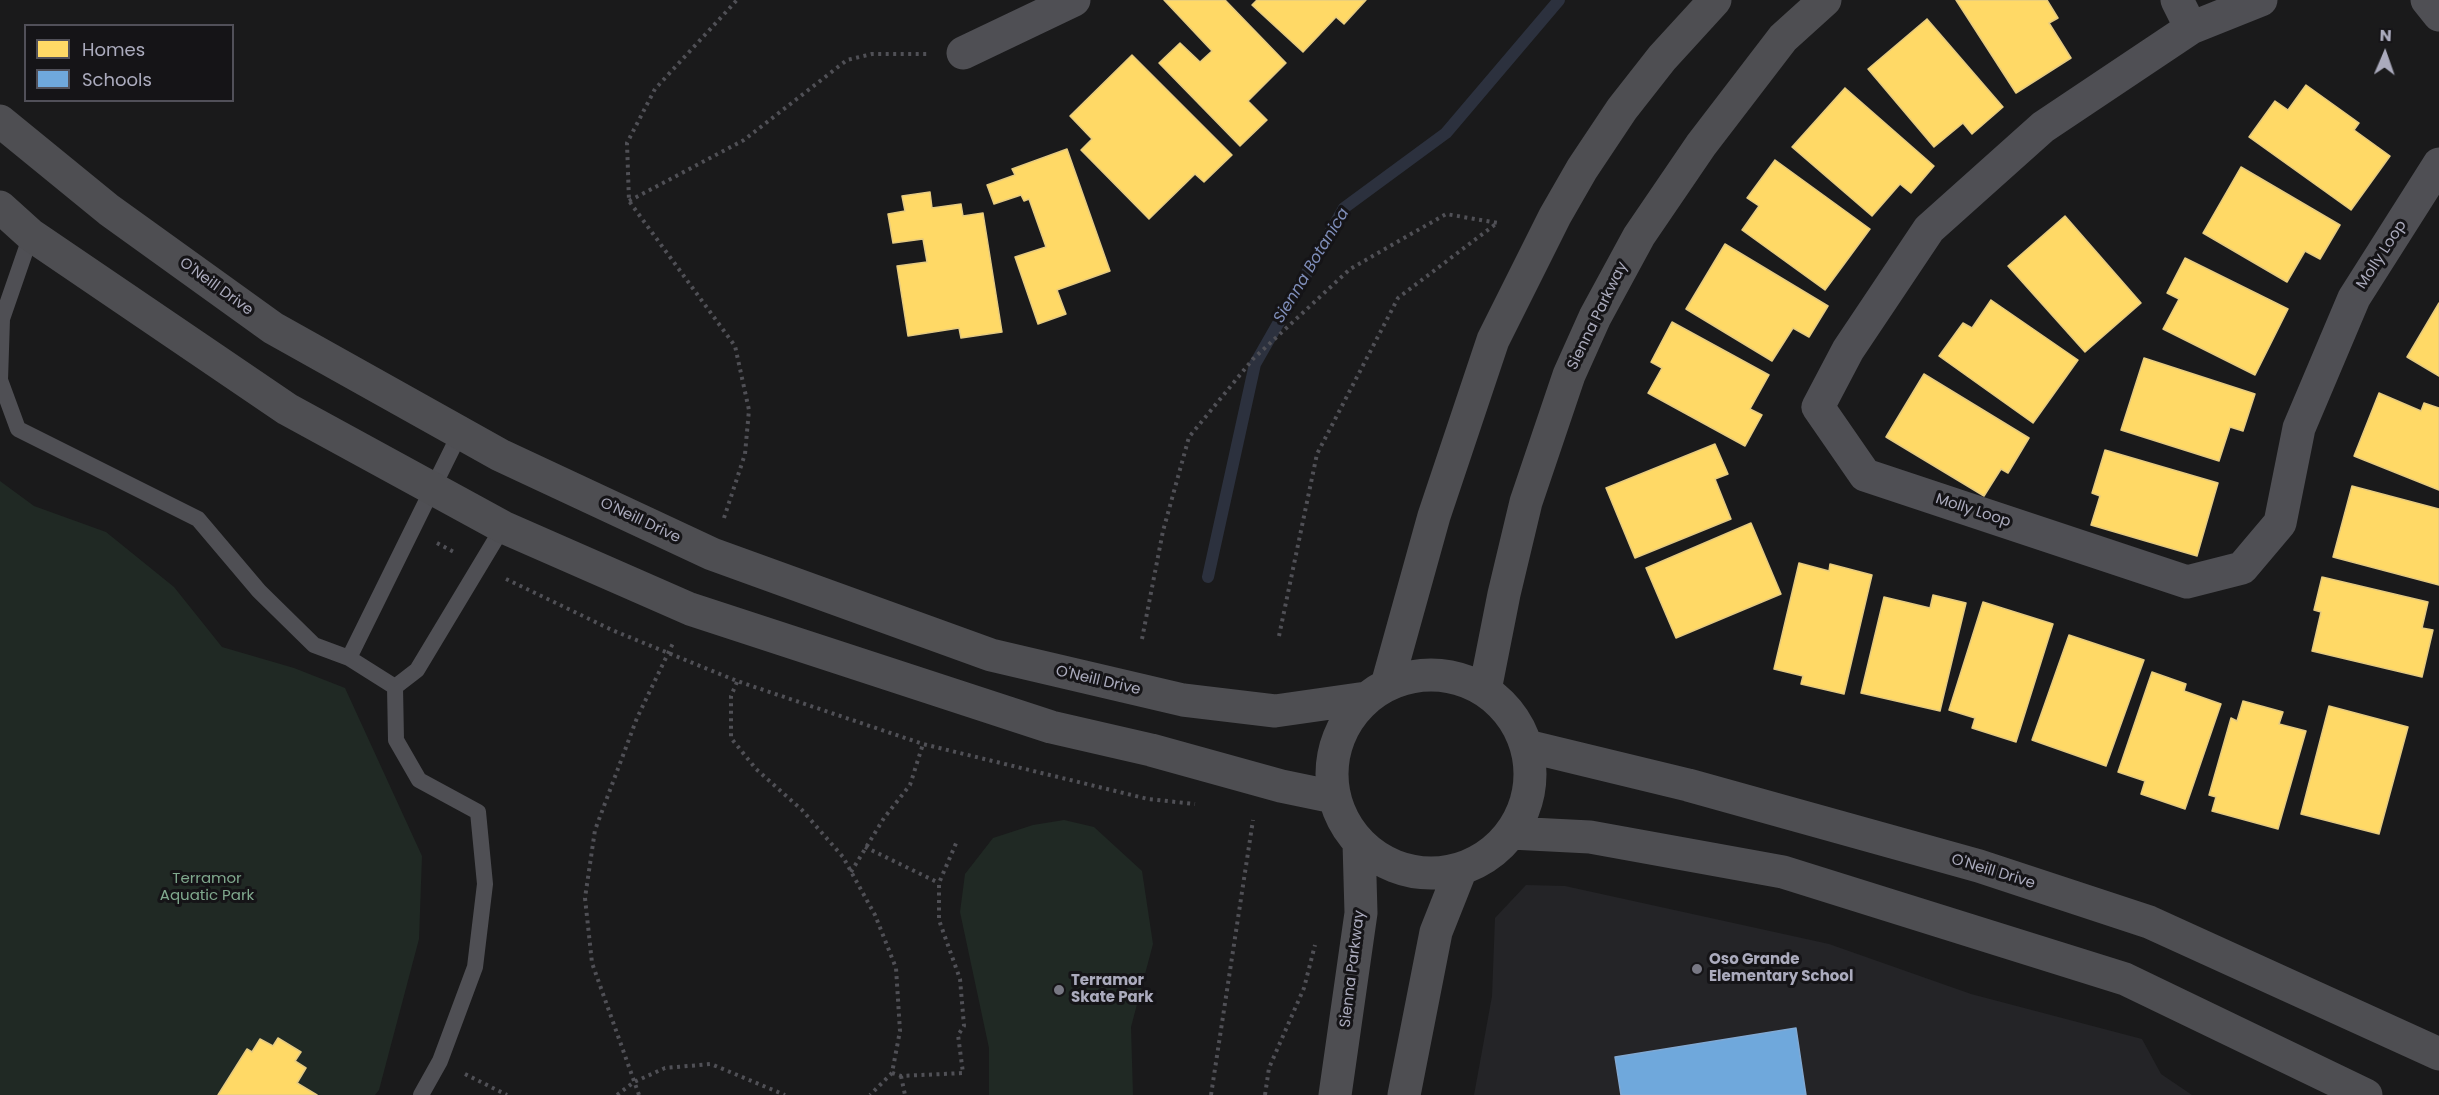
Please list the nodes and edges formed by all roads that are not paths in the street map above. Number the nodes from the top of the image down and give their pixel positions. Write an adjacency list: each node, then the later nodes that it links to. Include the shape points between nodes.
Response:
1 (1074, 0): 8 (street)
2 (1715, 0): 19 (main road, via 1662,58 1582,169 1493,340)
3 (1825, 0): 18 (main road, Sienna Parkway, via 1783,38 1701,144 1639,236 1595,317 1569,375 1526,502)
4 (2261, 0): 6 (street, Molly Loop)
5 (2427, 0): 7 (street)
6 (2184, 14): 10 (street, Molly Loop, via 2043,127 1929,229 1848,350 1818,407 1865,475 2187,582 2242,568 2280,523 2299,428 2354,298)
7 (2439, 15)
8 (963, 54)
9 (0, 121): 13 (main road, O'Neill Drive, via 109,210 273,328)
10 (2439, 164)
11 (0, 207): 12 (main road)
12 (31, 234): 14 (main road, via 287,409); 16 (lane, via 2,319 0,380 18,429 198,519 258,591 314,645)
13 (460, 434): 14 (lane); 19 (main road, O'Neill Drive, via 712,554 991,655 1183,700 1275,711)
14 (434, 488): 15 (main road); 16 (lane)
15 (503, 527): 17 (lane, via 417,670); 21 (main road, via 690,609 1051,727)
16 (349, 658): 17 (lane)
17 (395, 687): 26 (lane, via 396,740 419,780 478,812 485,884 475,968 440,1061)
18 (1485, 690): 19 (main road, O'Neill Drive, via 1454,677 1419,675); 20 (main road, O'Neill Drive, via 1518,724)
19 (1376, 691): 21 (main road, O'Neill Drive, via 1348,718 1336,743 1331,770)
20 (1527, 746): 22 (main road, O'Neill Drive, via 1531,776 1525,806); 25 (main road, O'Neill Drive, via 1688,785 1979,866 2149,922)
21 (1334, 797): 23 (main road, O'Neill Drive, via 1343,821)
22 (1511, 833): 24 (main road, O'Neill Drive, via 1489,855); 29 (main road, via 1590,837 1795,875 2125,979)
23 (1359, 843): 24 (main road, O'Neill Drive, via 1381,860 1407,870 1434,873); 27 (main road, Sienna Parkway, via 1361,913)
24 (1461, 869): 28 (main road, via 1436,932)
25 (2439, 1054)
26 (421, 1095)
27 (1335, 1095)
28 (1404, 1095)
29 (2366, 1095)

